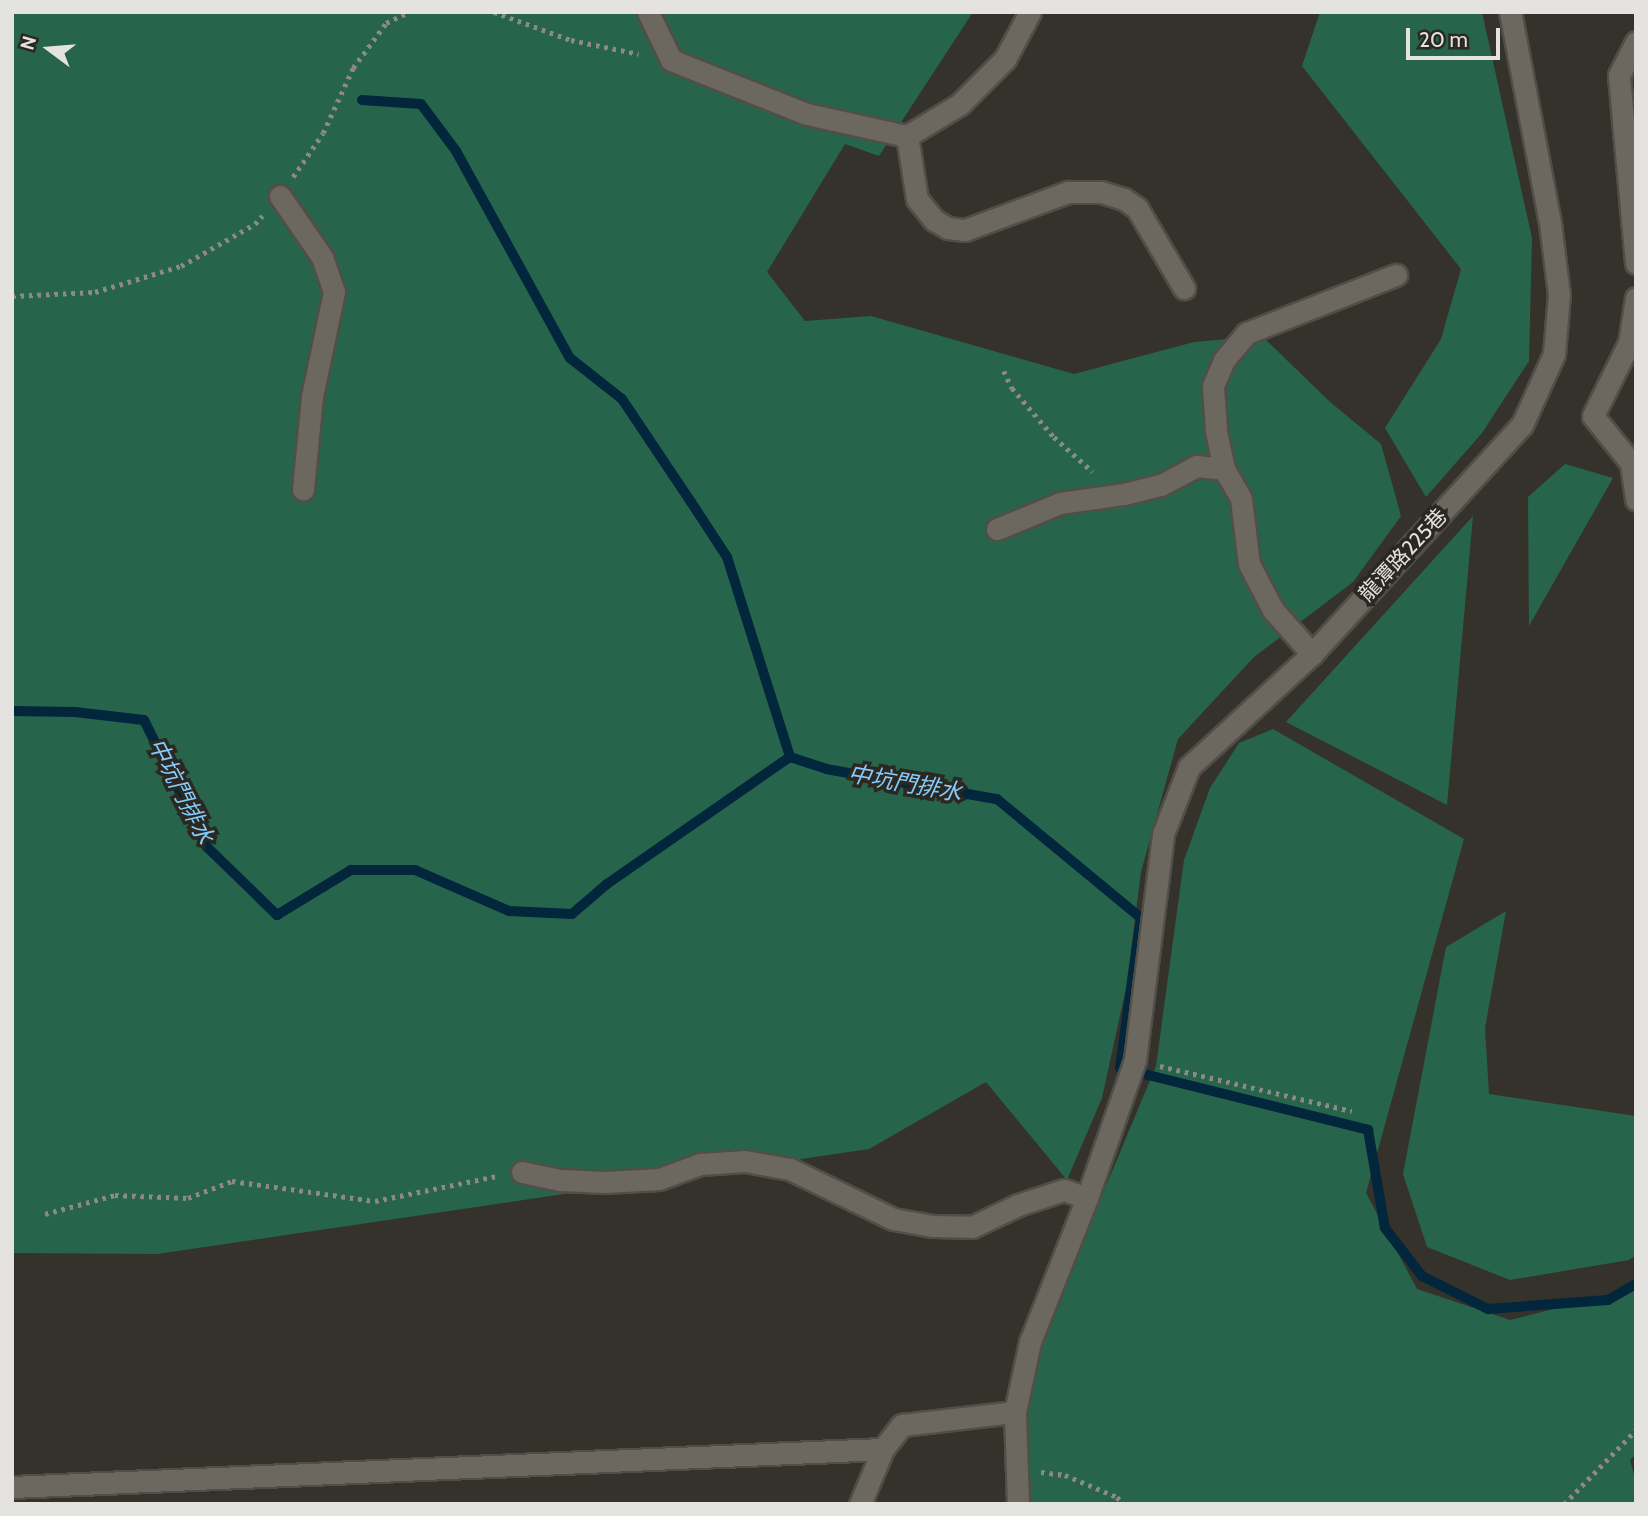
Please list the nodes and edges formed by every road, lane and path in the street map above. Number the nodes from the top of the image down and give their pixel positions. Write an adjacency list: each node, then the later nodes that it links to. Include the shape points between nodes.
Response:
1 (409, 12): 9 (path, via 386,23 353,68 323,133)
2 (494, 12): 7 (path, via 571,40)
3 (648, 12): 7 (street)
4 (1030, 12): 8 (street, via 1005,59 960,104)
5 (1510, 12): 21 (street, 龍潭路225巷, via 1550,223 1559,295 1554,354 1522,425)
6 (1636, 42): 10 (street, via 1619,76)
7 (671, 61): 8 (street, via 807,114)
8 (907, 136): 12 (street, via 916,199 948,228 965,230 1068,191 1101,192 1137,208)
9 (280, 196): 13 (path, via 255,224 181,266 96,292); 17 (street, via 322,257 334,292 312,396)
10 (1636, 262)
11 (1396, 275): 16 (street, via 1247,333 1224,360 1213,386)
12 (1184, 288)
13 (12, 296)
14 (1636, 298): 19 (street, via 1629,343 1593,416 1631,463)
15 (1004, 371): 18 (path, via 1012,388 1093,472)
16 (1224, 469): 18 (street, via 1196,466 1161,485); 21 (street, via 1241,499 1249,564 1273,610)
17 (303, 489)
18 (1107, 496): 20 (street, via 1060,503)
19 (1636, 500)
20 (997, 529)
21 (1312, 654): 22 (street, 龍潭路225巷, via 1189,767 1163,834)
22 (1135, 1060): 23 (path); 25 (street, 龍潭路225巷)
23 (1352, 1111)
24 (522, 1172): 25 (street, via 605,1182 659,1178 700,1164 745,1161 790,1170 893,1219 933,1226 972,1227 1064,1190); 26 (path, via 375,1201 232,1181 188,1198 114,1195)
25 (1087, 1198): 27 (street, 龍潭路225巷, via 1030,1342)
26 (45, 1214)
27 (1016, 1412): 29 (street, via 902,1426); 30 (street, 龍潭路225巷)
28 (1636, 1430): 35 (path)
29 (883, 1449): 31 (street); 32 (street)
30 (1018, 1468): 33 (street, 龍潭路225巷); 34 (path, via 1065,1475)
31 (12, 1487)
32 (860, 1504)
33 (1018, 1504)
34 (1124, 1504)
35 (1563, 1504)

